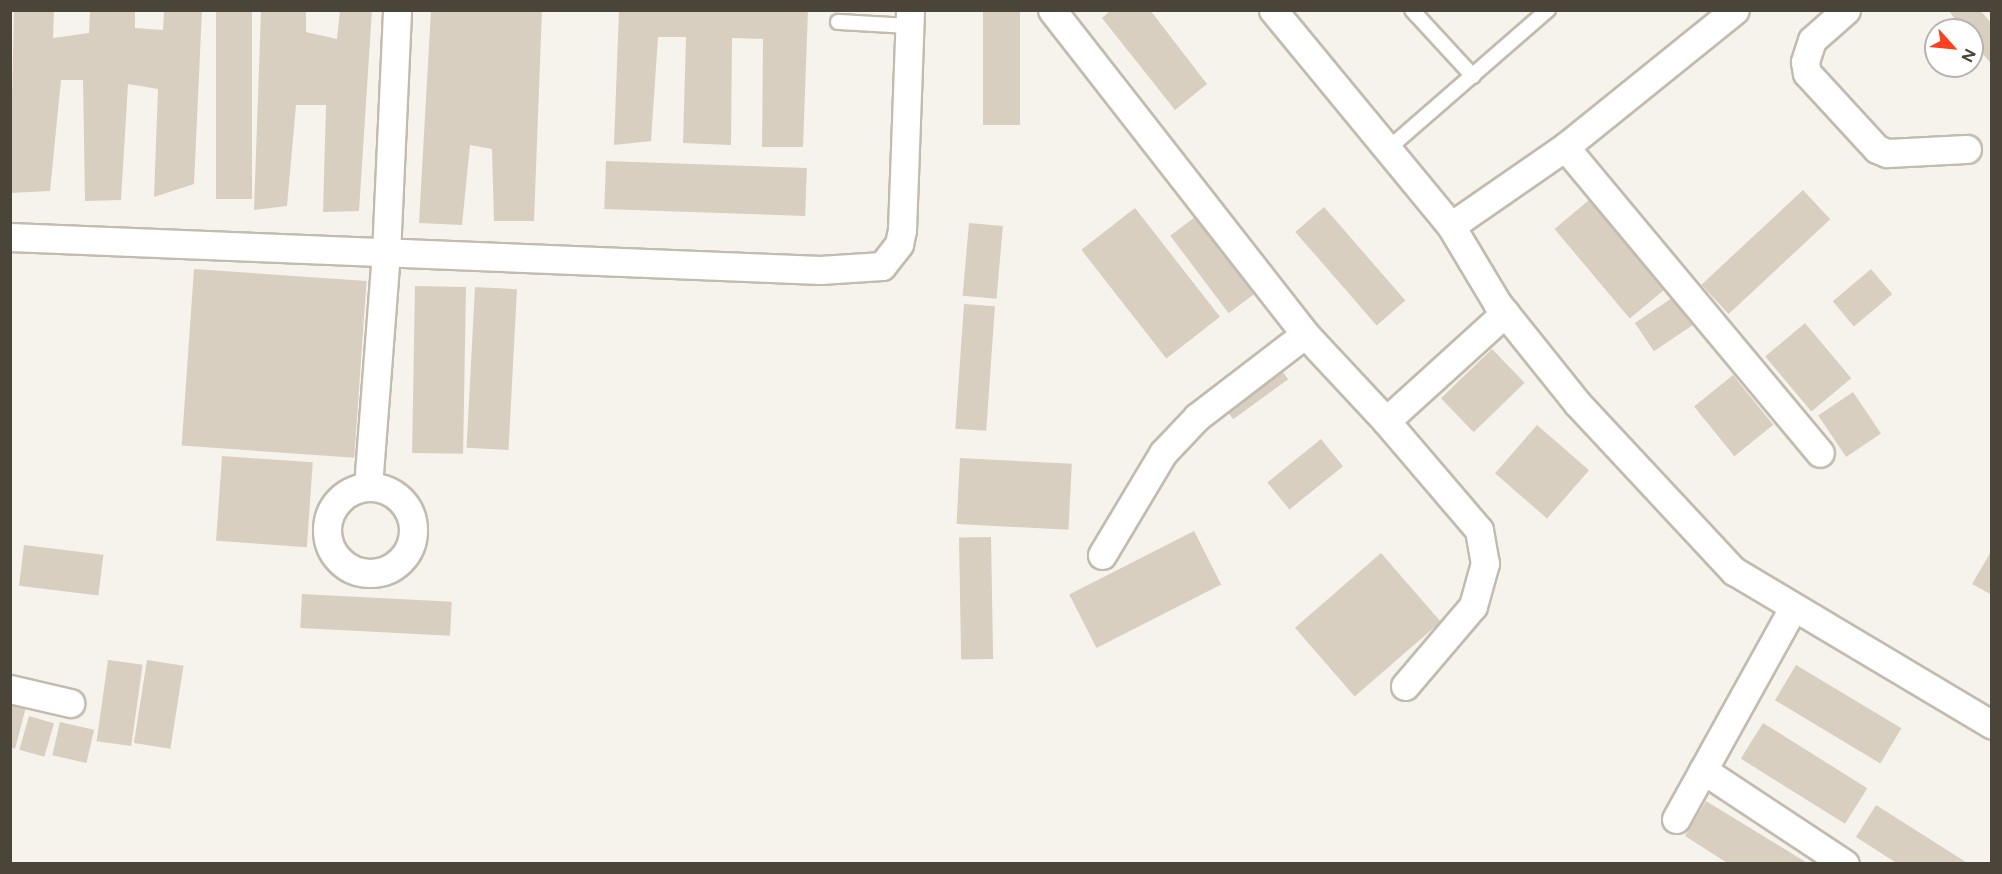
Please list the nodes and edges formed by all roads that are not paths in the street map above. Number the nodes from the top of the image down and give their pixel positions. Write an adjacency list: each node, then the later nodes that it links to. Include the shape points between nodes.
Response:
1 (397, 10): 16 (street)
2 (1052, 10): 18 (street)
3 (1273, 10): 12 (street)
4 (1412, 10): 10 (lane)
5 (1548, 10): 10 (lane)
6 (1735, 10): 11 (street)
7 (1846, 10): 13 (street, via 1812,40 1805,62 1808,73 1877,149 1887,153)
8 (910, 19): 9 (lane); 16 (street, via 902,230 899,243 882,266 820,270)
9 (838, 22)
10 (1473, 76): 12 (lane)
11 (1565, 147): 14 (street); 20 (street)
12 (1389, 148): 14 (street)
13 (1967, 149)
14 (1451, 226): 17 (street)
15 (10, 237): 16 (street)
16 (386, 254): 21 (street)
17 (1505, 313): 19 (street); 23 (street, via 1578,404 1734,571)
18 (1305, 334): 19 (street); 22 (street, via 1197,417 1162,453)
19 (1386, 421): 24 (street, via 1479,530 1485,563 1473,606)
20 (1820, 453)
21 (368, 486)
22 (1102, 555)
23 (1793, 608): 27 (street); 28 (street)
24 (1405, 686)
25 (10, 689): 26 (street)
26 (70, 703)
27 (1992, 725)
28 (1703, 770): 29 (street); 30 (street)
29 (1676, 819)
30 (1845, 864)

